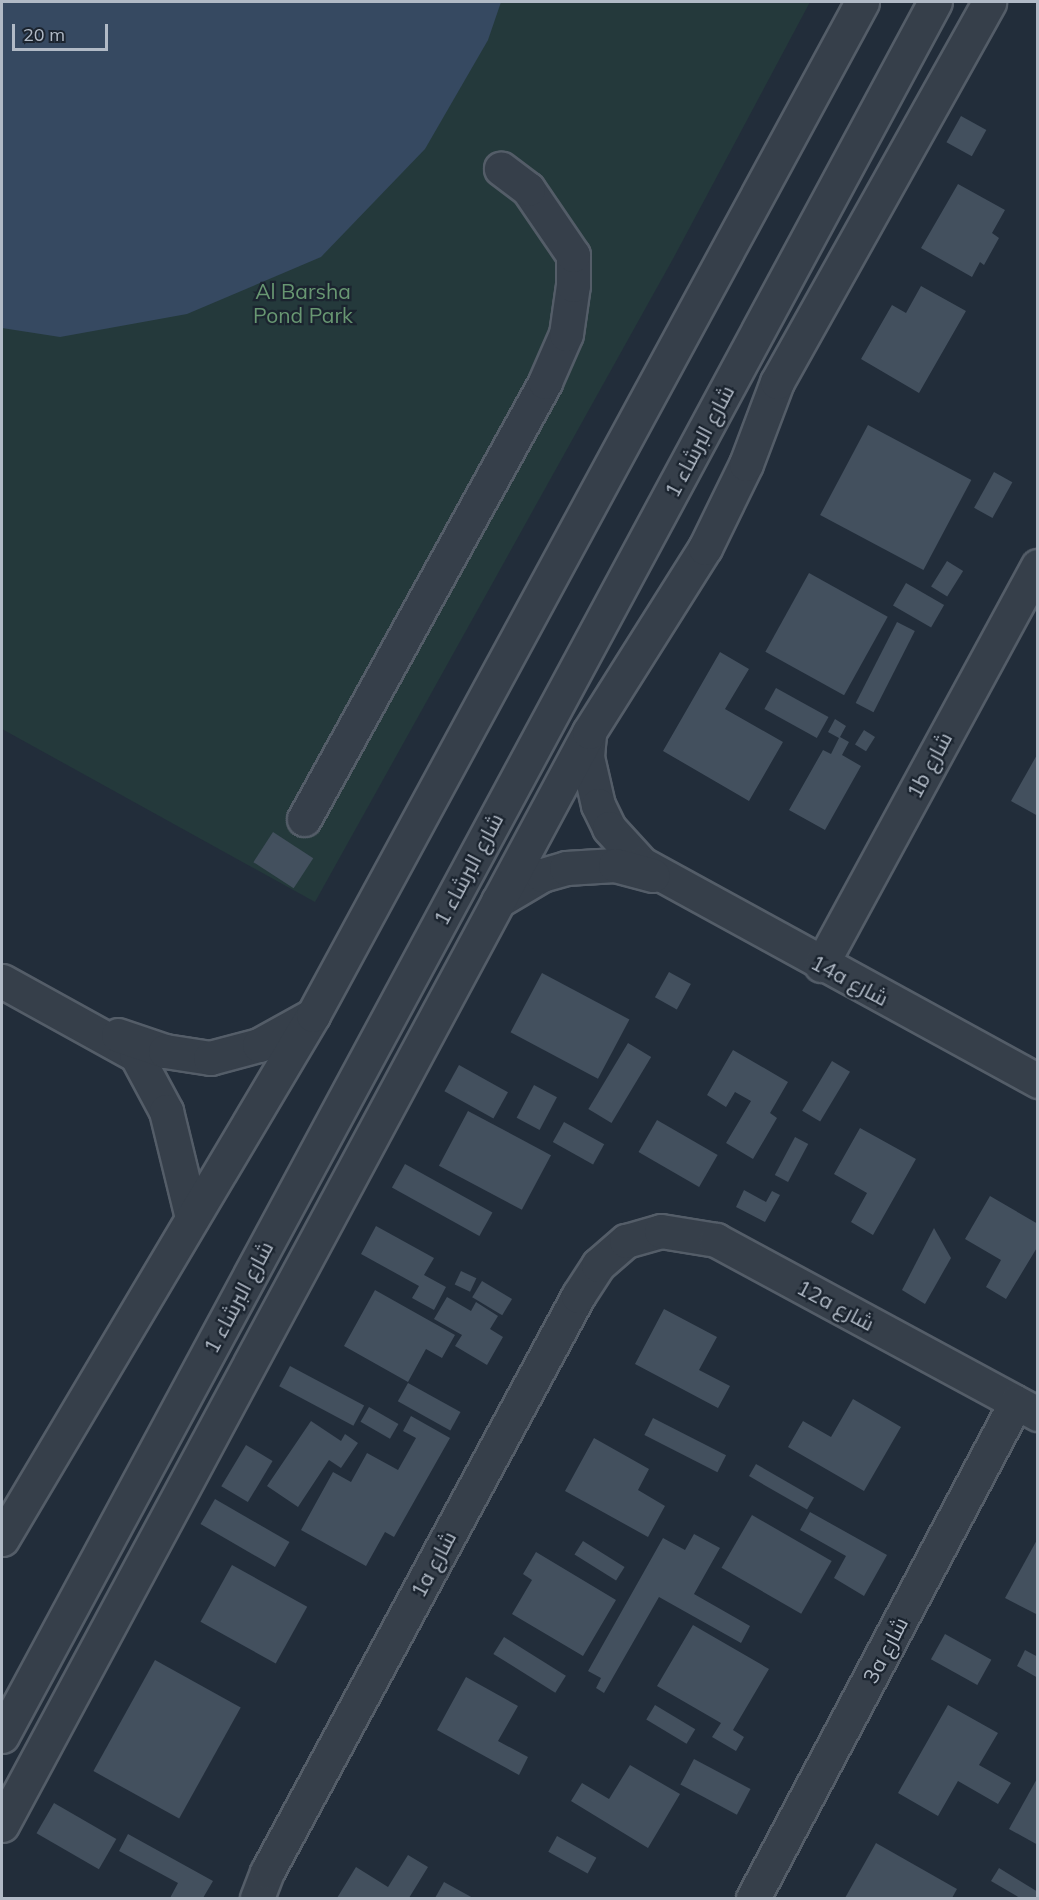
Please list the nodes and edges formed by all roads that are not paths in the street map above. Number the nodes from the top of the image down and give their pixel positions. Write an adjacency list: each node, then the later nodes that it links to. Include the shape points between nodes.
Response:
1 (862, 2): 13 (street)
2 (935, 2): 10 (street, شارع البرشاء 1)
3 (989, 2): 6 (street, via 777,382 746,464 705,548)
4 (501, 169): 7 (street, via 528,189 573,255 566,334 545,382)
5 (1038, 566): 11 (street, 1b شارع)
6 (589, 732): 8 (street, 14a شارع, via 591,781 609,828 636,859); 9 (street)
7 (304, 819)
8 (663, 878): 9 (street, 14a شارع, via 615,866 566,868 542,875); 11 (street, 14a شارع)
9 (499, 900): 10 (street, 14a شارع); 21 (street)
10 (429, 942): 20 (street, شارع البرشاء 1)
11 (821, 965): 15 (street, 14a شارع)
12 (2, 981): 14 (street)
13 (313, 1016): 14 (street, via 259,1045 210,1058 165,1051 141,1040); 16 (street)
14 (90, 1028): 16 (street, via 136,1055 153,1082 176,1140)
15 (1038, 1081)
16 (192, 1218): 19 (street)
17 (626, 1241): 18 (street, 12a شارع, via 661,1231 716,1240); 22 (street, 1a شارع, via 598,1265 578,1296 267,1872)
18 (1027, 1408): 23 (street, 3a شارع)
19 (2, 1539)
20 (2, 1736)
21 (2, 1825)
22 (257, 1899)
23 (753, 1899)

